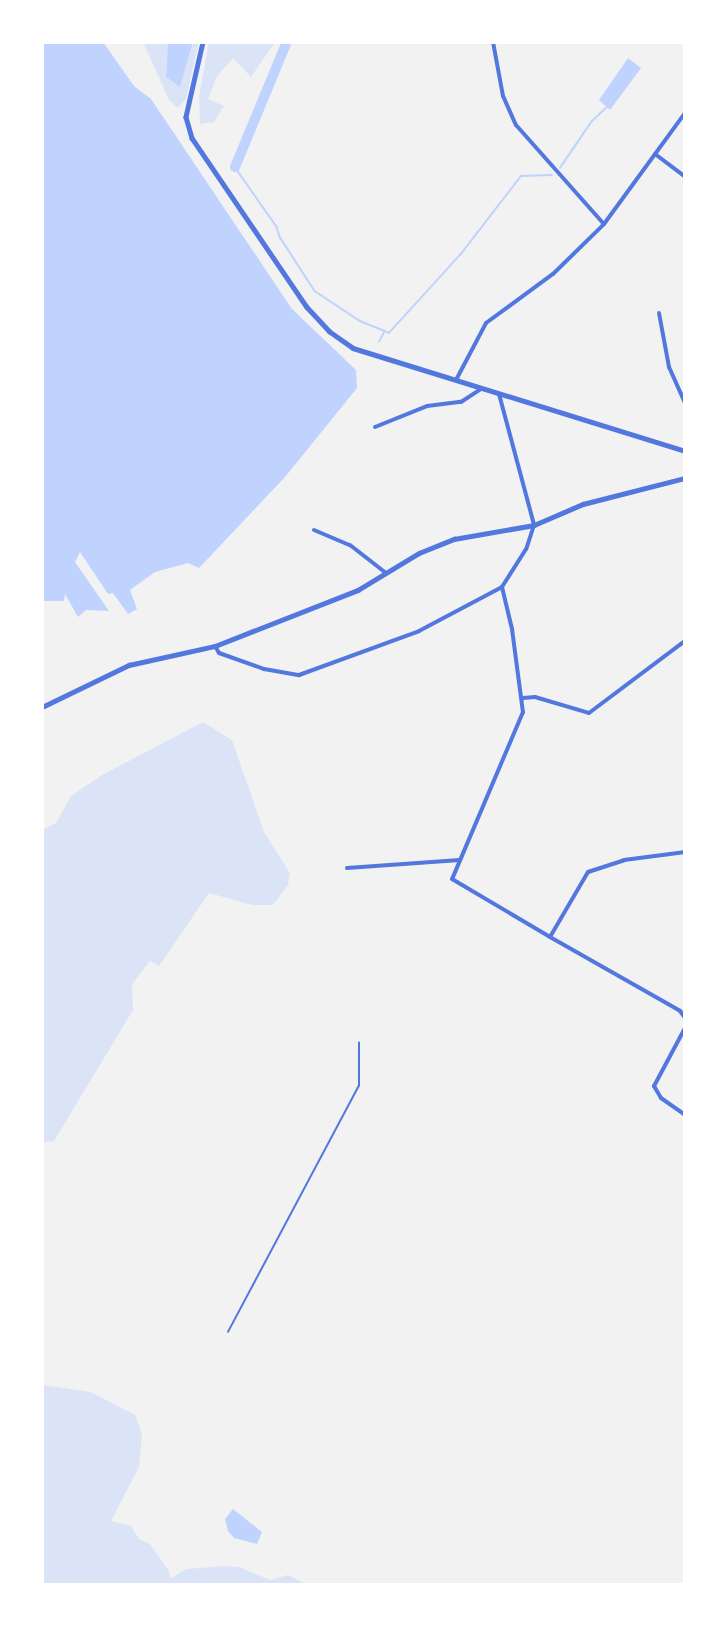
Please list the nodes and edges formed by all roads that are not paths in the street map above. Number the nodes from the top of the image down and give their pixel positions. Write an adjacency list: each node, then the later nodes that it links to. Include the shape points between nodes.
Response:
1 (203, 42): 10 (street, via 186,117 192,138 307,307 329,331 353,348)
2 (308, 42): 3 (street)
3 (352, 42)
4 (493, 42): 8 (street, via 503,96 516,125)
5 (685, 113): 6 (street)
6 (655, 154): 7 (street); 8 (street)
7 (685, 177)
8 (604, 224): 10 (street, via 553,274 486,323)
9 (659, 313): 13 (street, via 669,367)
10 (456, 380): 11 (street)
11 (482, 389): 12 (street); 14 (street, via 461,402 427,406)
12 (499, 394): 15 (street); 17 (street)
13 (684, 400)
14 (375, 427)
15 (685, 451)
16 (685, 478): 17 (street, via 583,504)
17 (534, 525): 19 (street, via 454,539 419,553); 20 (street, via 526,549)
18 (314, 530): 19 (street, via 350,545)
19 (386, 573): 22 (street, via 365,587)
20 (502, 587): 22 (street, via 419,632 299,675 264,669 219,653); 23 (street)
21 (685, 640): 23 (street, via 589,713 535,697)
22 (215, 646): 24 (street, via 129,665)
23 (523, 698): 26 (street, via 523,712)
24 (42, 707)
25 (685, 852): 28 (street, via 624,860 588,872)
26 (460, 860): 27 (street); 28 (street, via 452,879)
27 (347, 868)
28 (550, 937): 29 (street, via 680,1011)
29 (685, 1018)
30 (685, 1028): 32 (street, via 654,1086 661,1098)
31 (359, 1043): 33 (lane, via 359,1086)
32 (685, 1115)
33 (228, 1332)

